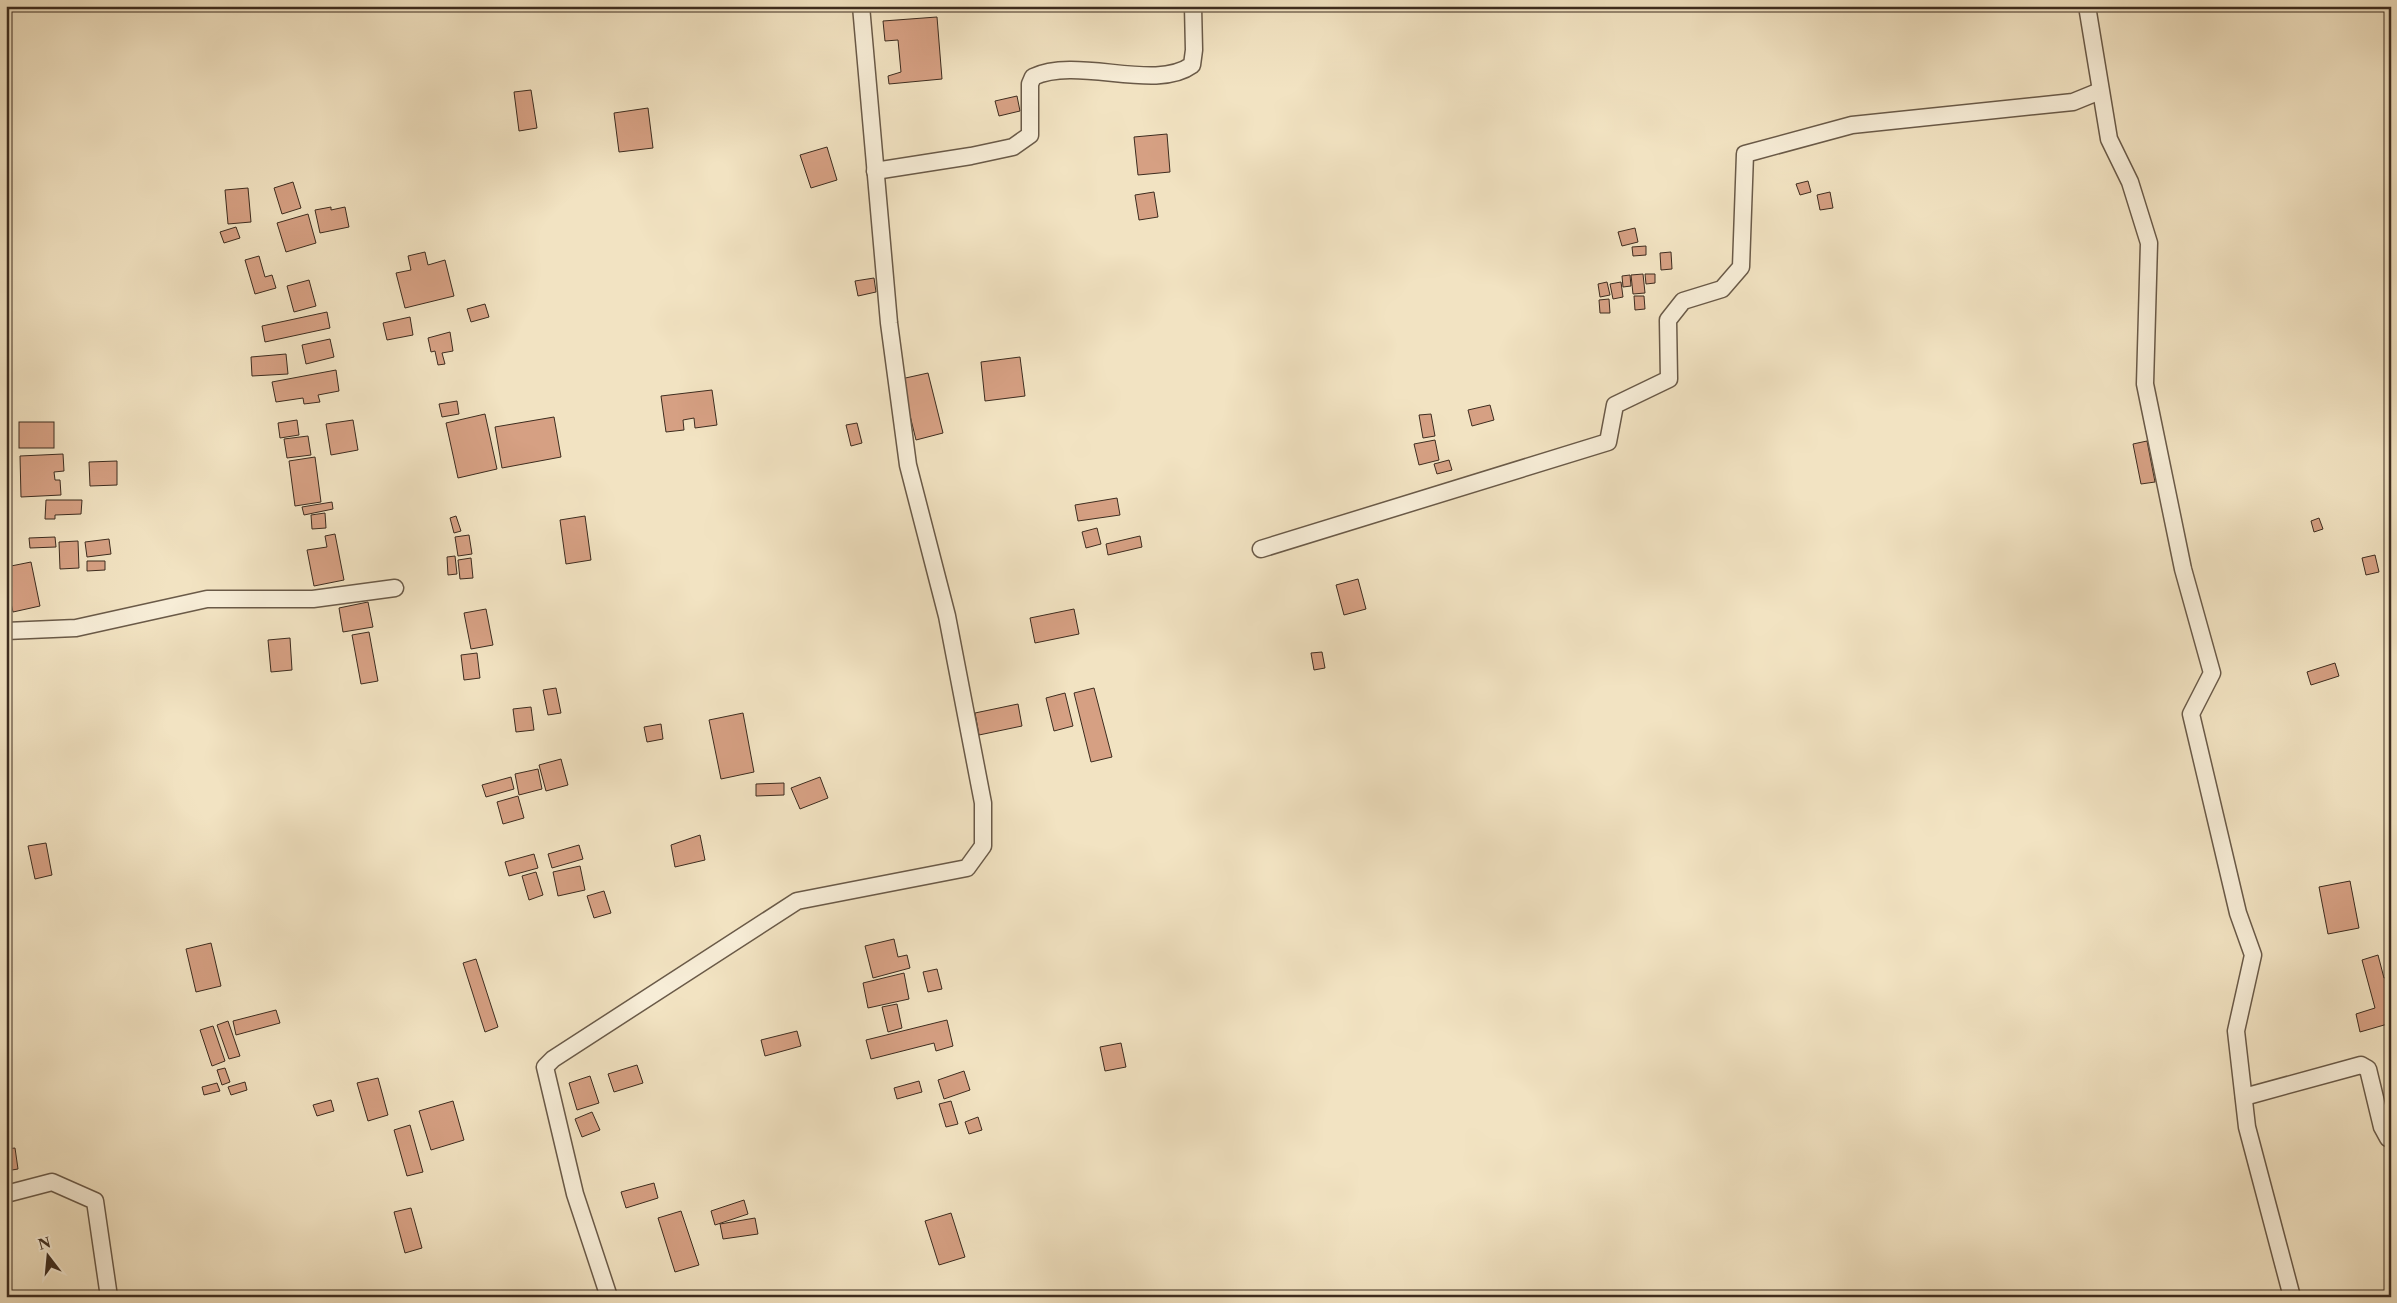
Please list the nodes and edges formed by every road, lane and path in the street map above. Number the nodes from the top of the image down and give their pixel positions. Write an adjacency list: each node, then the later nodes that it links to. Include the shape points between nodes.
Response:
1 (861, 6): 5 (street)
2 (1193, 6): 5 (street, via 1192,65 1182,72 1160,75 1045,71 1033,77 1030,84 1030,135 1022,142 971,156)
3 (2087, 6): 4 (street)
4 (2100, 91): 6 (street, via 2073,102 1852,124 1745,154 1741,268 1722,289 1683,301 1668,320 1669,379 1615,405 1608,442); 9 (street, via 2109,139 2130,182 2149,243 2145,384 2183,569 2212,673 2191,714 2238,913 2253,955 2236,1031)
5 (876, 171): 13 (street, via 888,323 908,465 949,625 983,803 983,846 967,868 797,901 545,1067 576,1194)
6 (1260, 549)
7 (395, 588): 8 (street, via 313,599 207,599 76,628)
8 (6, 631)
9 (2244, 1097): 10 (street, via 2361,1065 2368,1069 2382,1127); 14 (street, via 2247,1126)
10 (2391, 1138)
11 (6, 1194): 12 (street, via 52,1182 95,1201)
12 (109, 1297)
13 (609, 1297)
14 (2292, 1297)

